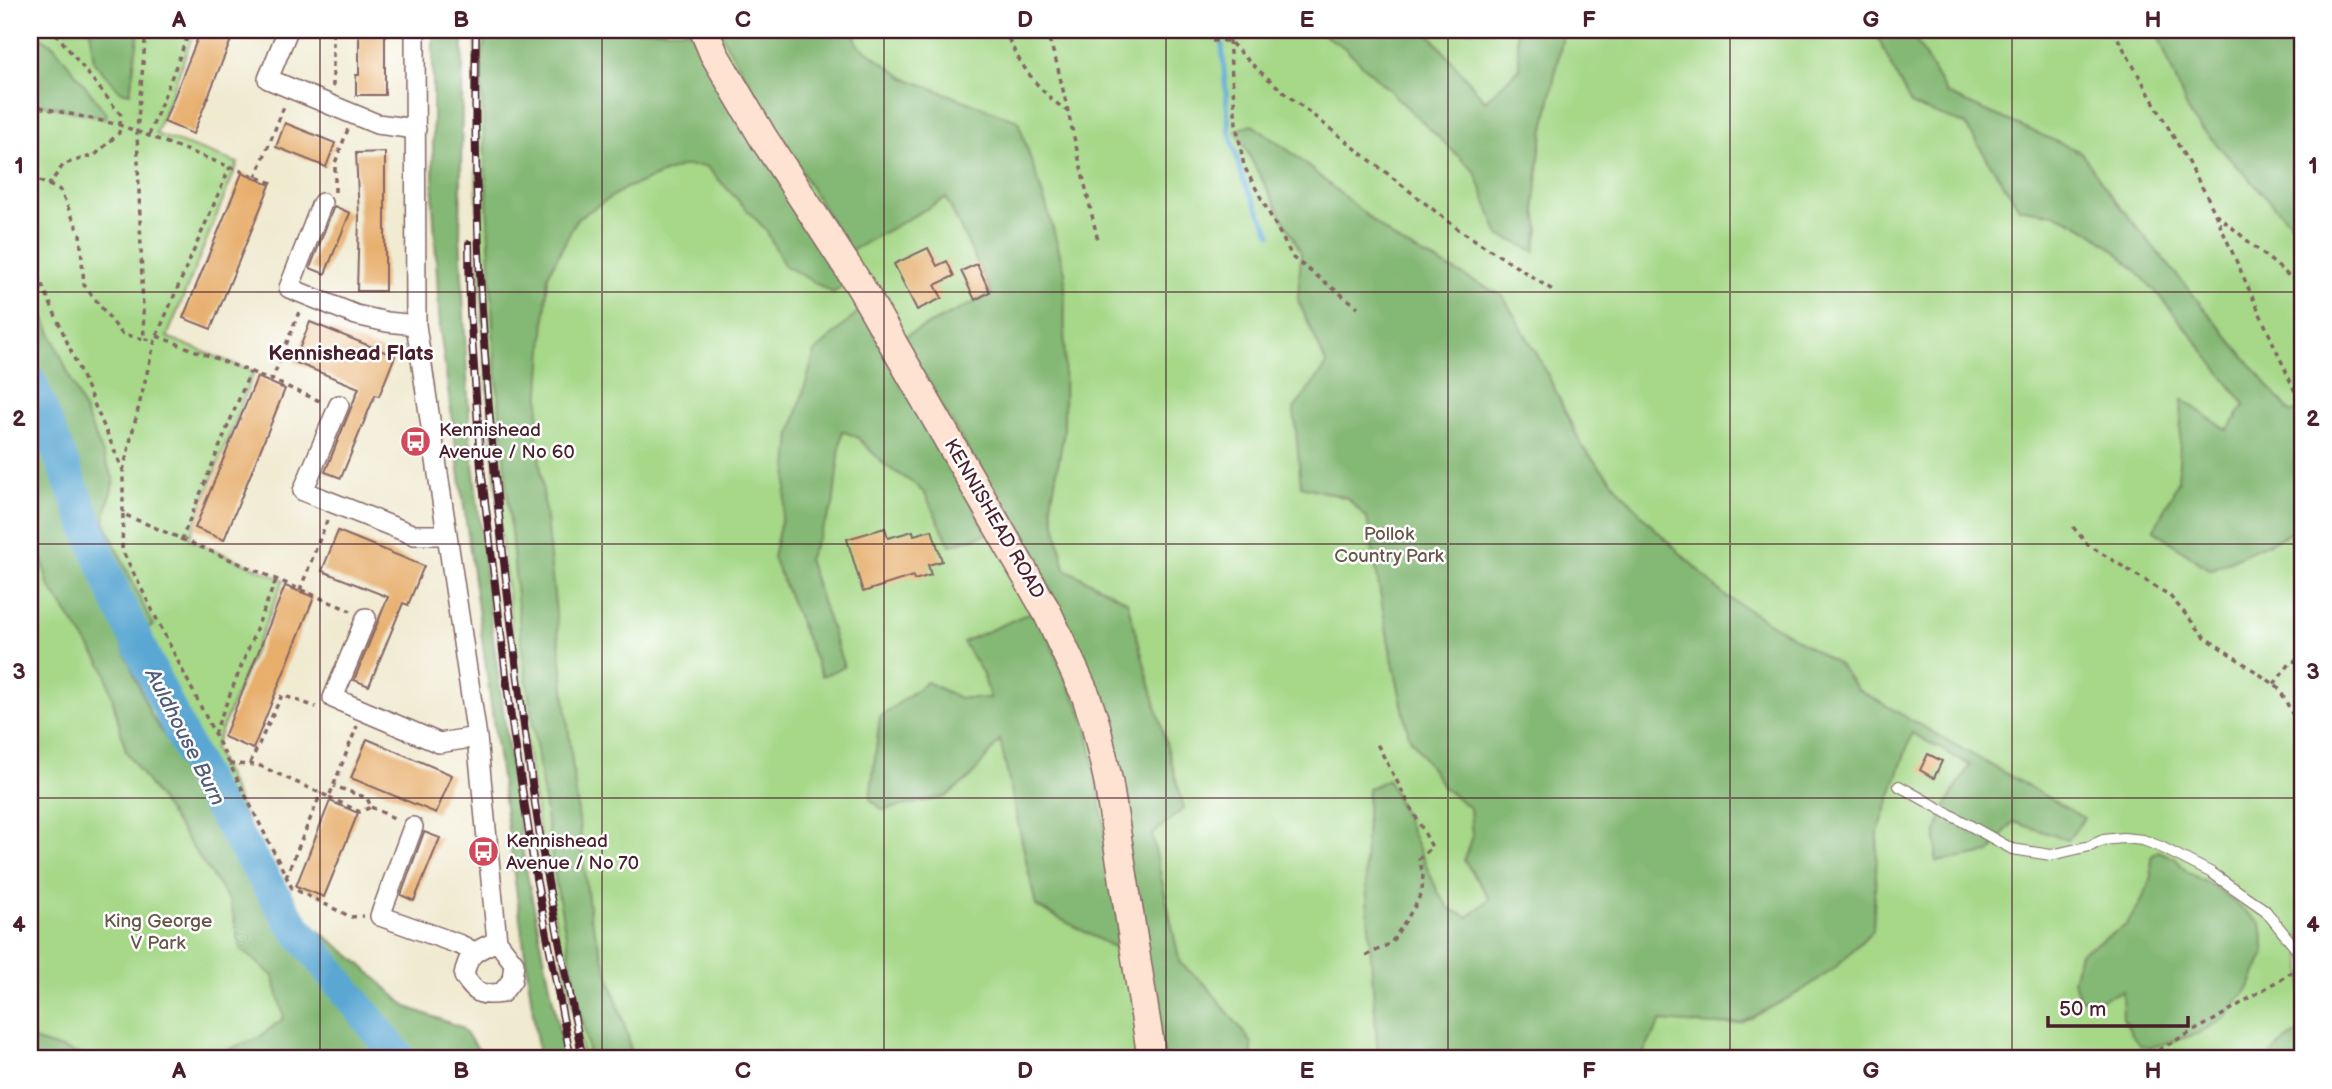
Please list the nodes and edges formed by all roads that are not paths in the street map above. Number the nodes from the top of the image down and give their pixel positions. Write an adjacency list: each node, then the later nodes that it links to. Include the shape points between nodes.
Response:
1 (288, 30): 4 (street, via 268,79 377,124)
2 (415, 30): 4 (street)
3 (704, 30): 16 (street, KENNISHEAD ROAD, via 764,139 860,286 1047,612 1086,696 1108,780)
4 (416, 129): 6 (street)
5 (322, 203): 6 (street, via 289,288 356,315)
6 (416, 325): 8 (street)
7 (338, 407): 8 (street, via 303,492 414,535)
8 (446, 534): 10 (street)
9 (366, 618): 10 (street, via 333,698 439,743)
10 (477, 737): 13 (street)
11 (1899, 786): 15 (lane, via 2012,849 2051,855 2123,838 2161,847 2212,873 2265,910 2297,950)
12 (413, 827): 14 (street, via 380,916)
13 (498, 940): 14 (street); 14 (street, via 514,963 512,980 502,993 475,992 464,976 466,960)
14 (474, 952)
15 (2302, 965)
16 (1152, 1059)

